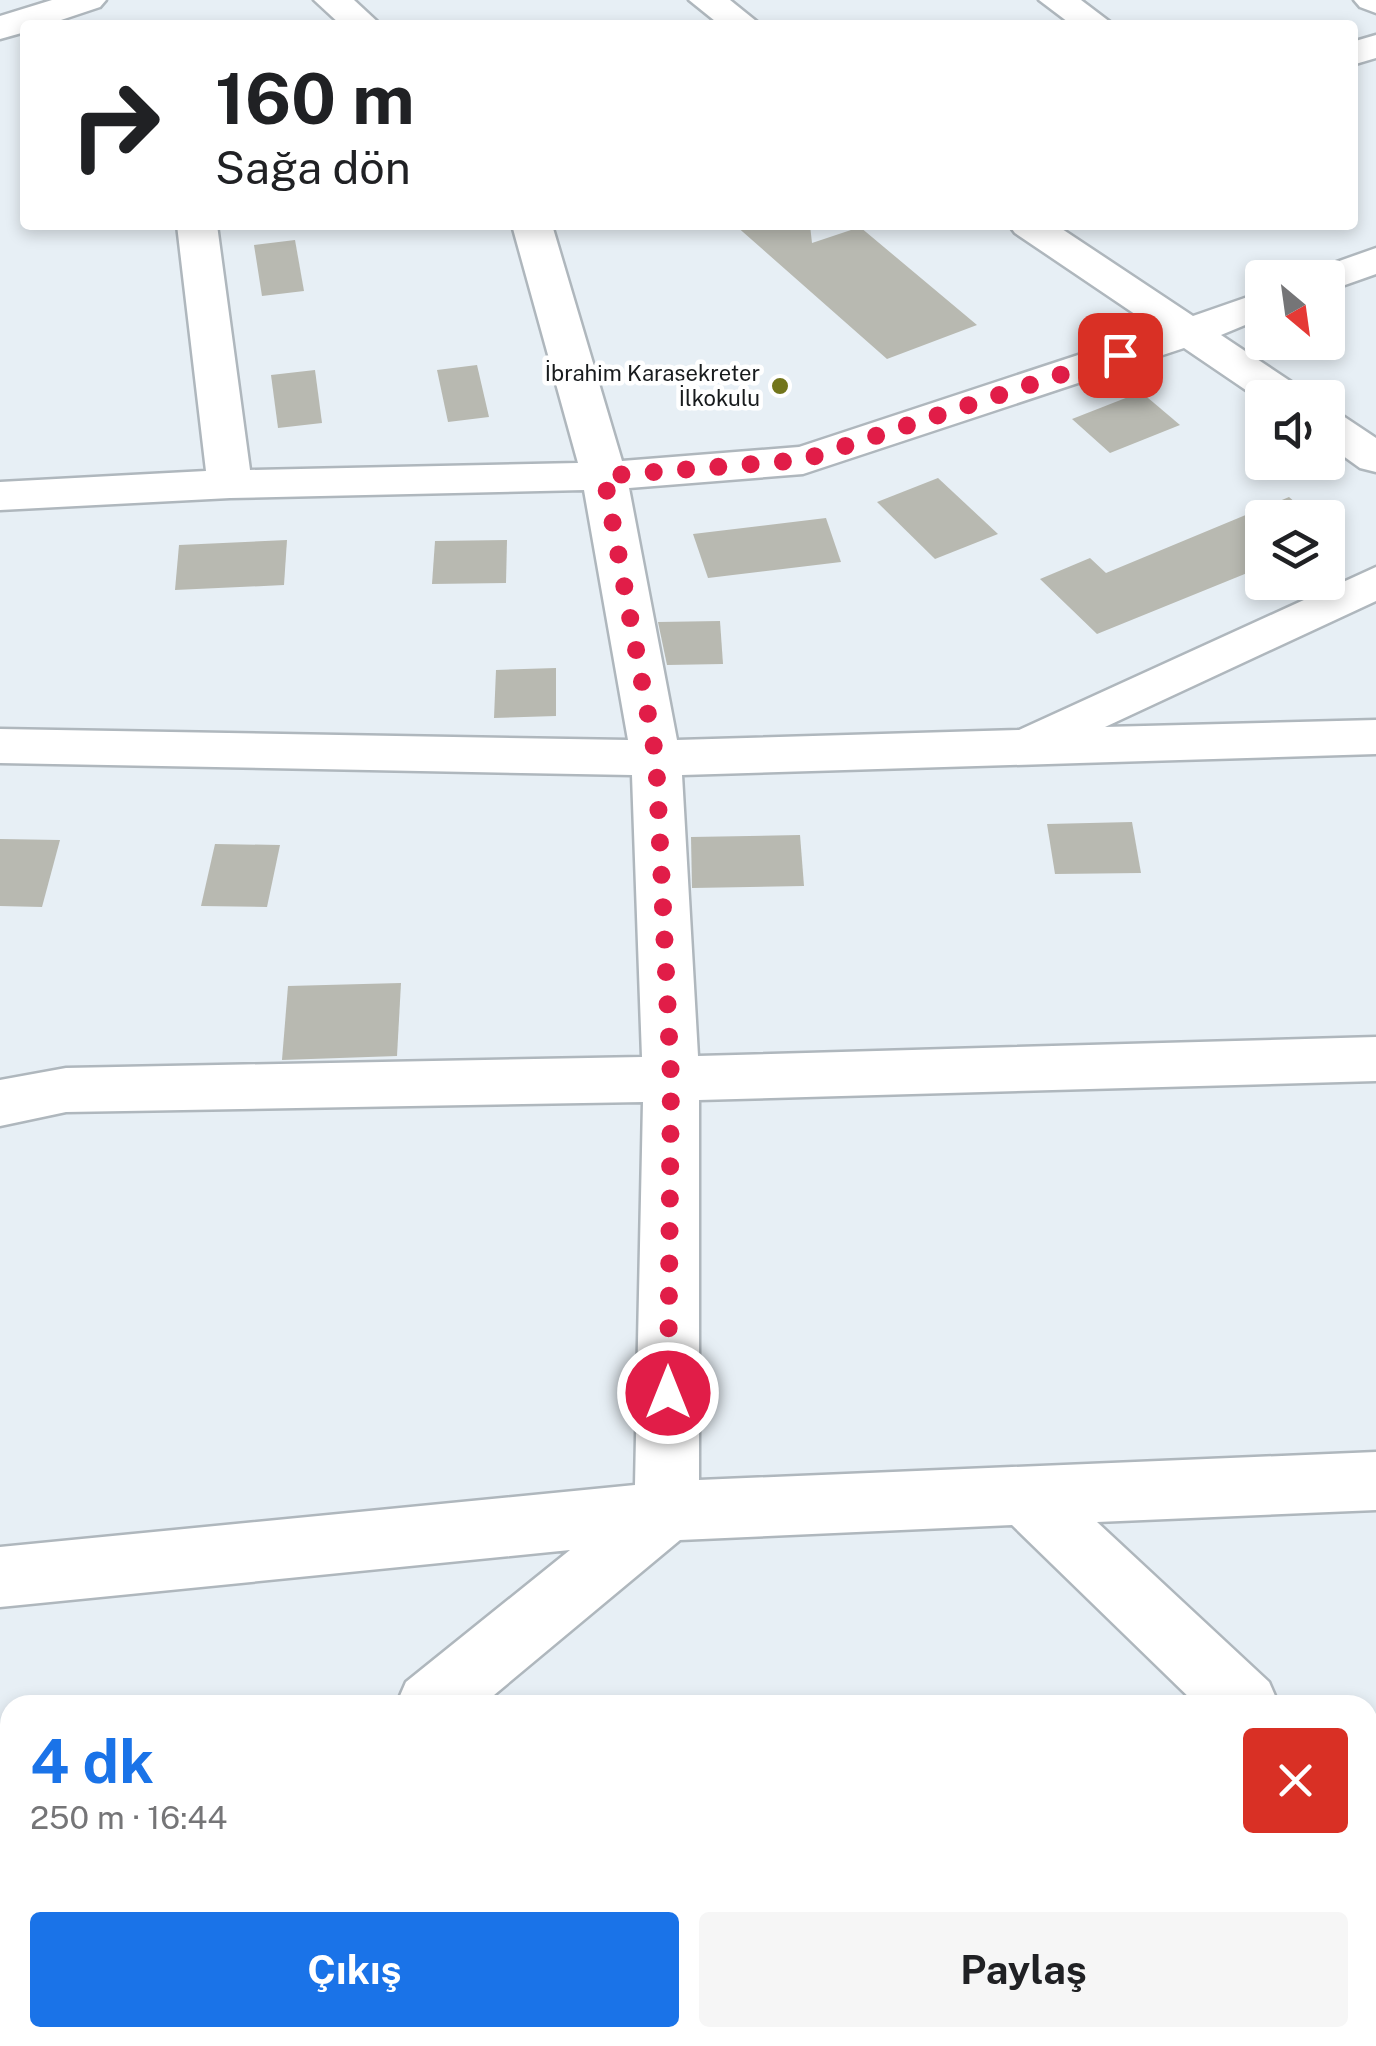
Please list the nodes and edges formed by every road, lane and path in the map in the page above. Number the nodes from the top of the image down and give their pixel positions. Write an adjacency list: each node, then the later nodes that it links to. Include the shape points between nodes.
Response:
1 (88, 0): 5 (street)
2 (332, 0): 6 (street)
3 (707, 0): 7 (street)
4 (1057, 0): 8 (street)
5 (37, 20)
6 (357, 20)
7 (736, 20)
8 (1088, 20)
9 (198, 230): 20 (street)
10 (533, 230): 19 (street)
11 (1037, 230): 15 (street)
12 (1376, 260): 13 (street)
13 (1345, 272)
14 (1245, 311): 15 (street)
15 (1190, 332): 16 (street); 19 (street, via 803,460)
16 (1261, 380)
17 (1345, 437): 18 (street)
18 (1376, 458)
19 (604, 476): 20 (street); 26 (street)
20 (230, 484): 21 (street)
21 (0, 496)
22 (1376, 582): 25 (street)
23 (1376, 737): 25 (street)
24 (0, 746): 26 (street)
25 (1018, 748): 26 (street)
26 (656, 758): 28 (street)
27 (1376, 1059): 28 (street)
28 (671, 1079): 29 (street, via 66,1090); 32 (street)
29 (0, 1103)
30 (1376, 1481): 31 (street)
31 (1025, 1496): 32 (street); 35 (street)
32 (667, 1510): 33 (street); 34 (street)
33 (0, 1577)
34 (442, 1695)
35 (1235, 1695)

